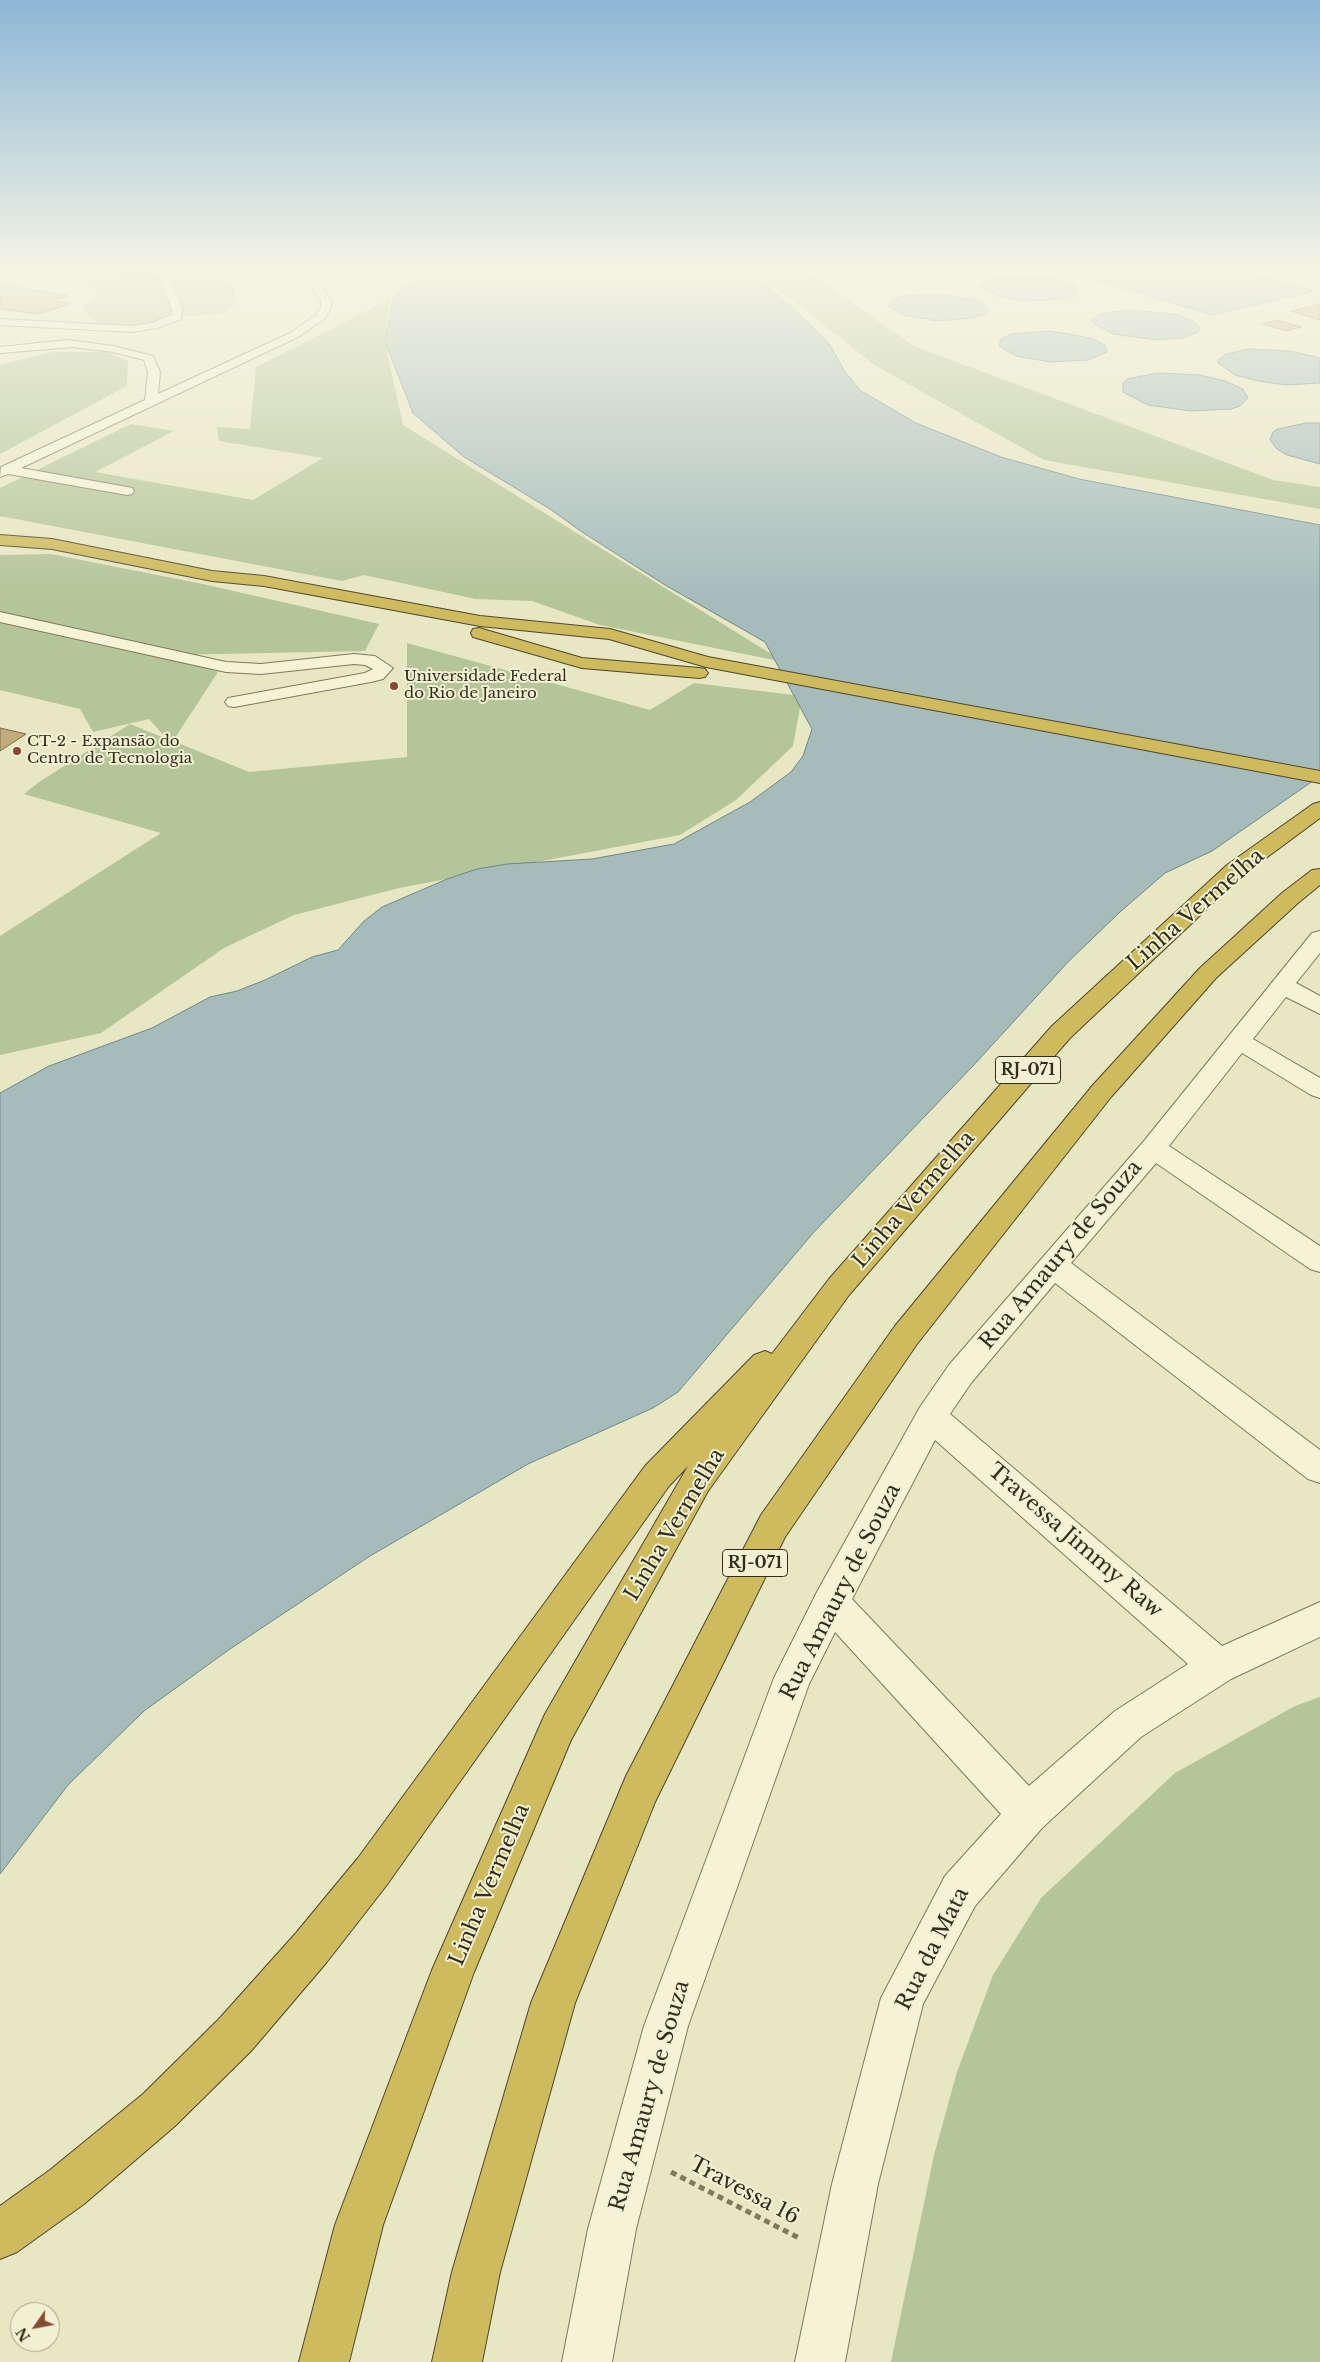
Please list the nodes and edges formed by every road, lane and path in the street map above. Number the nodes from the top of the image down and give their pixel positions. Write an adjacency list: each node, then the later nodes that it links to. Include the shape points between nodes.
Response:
1 (153, 379): 3 (street)
2 (200, 379): 3 (street)
3 (151, 402): 4 (street)
4 (3, 472): 5 (street)
5 (127, 491)
6 (0, 540): 7 (highway, via 52,544 212,576 252,590)
7 (374, 607): 10 (highway, via 497,624 560,627 610,634 706,662); 11 (highway, via 470,630 582,663 716,676)
8 (0, 617): 9 (street, via 226,667 275,668 354,659 369,660 384,668 365,678)
9 (234, 702)
10 (1320, 777)
11 (1320, 786)
12 (1320, 808): 22 (highway, Linha Vermelha / RJ-071, via 1235,870 1061,1032)
13 (1320, 875): 33 (highway, RJ-071, via 1208,973 1102,1091 906,1335 773,1526 640,1790 553,2004 476,2272)
14 (1319, 940): 15 (street, Rua Amaury de Souza)
15 (1283, 986): 16 (street); 17 (street, Rua Amaury de Souza)
16 (1320, 1006)
17 (1239, 1041): 18 (street); 19 (street, Rua Amaury de Souza)
18 (1320, 1088)
19 (1153, 1148): 20 (street); 21 (street, Rua Amaury de Souza)
20 (1320, 1261)
21 (1054, 1266): 23 (street, Rua Amaury de Souza, via 960,1374); 24 (street)
22 (838, 1287): 30 (highway, via 657,1476 372,1872 311,1948 247,2020 159,2110 68,2187); 32 (highway, Linha Vermelha / RJ-071, via 696,1481 558,1726 446,1988 359,2225)
23 (931, 1417): 25 (street, Rua Amaury de Souza); 27 (street, Travessa Jimmy Raw)
24 (1320, 1469)
25 (831, 1602): 28 (street); 29 (street, Rua Amaury de Souza, via 793,1678 672,2008)
26 (1320, 1619): 27 (street, Rua da Mata)
27 (1218, 1666): 28 (street, Rua da Mata, via 1128,1724)
28 (1028, 1814): 31 (street, Rua da Mata, via 960,1891 903,1998)
29 (633, 2152): 31 (path, Travessa 16); 34 (street, Rua Amaury de Souza, via 612,2229)
30 (0, 2235)
31 (839, 2259): 35 (street, Rua da Mata)
32 (324, 2362)
33 (457, 2362)
34 (587, 2362)
35 (820, 2362)

